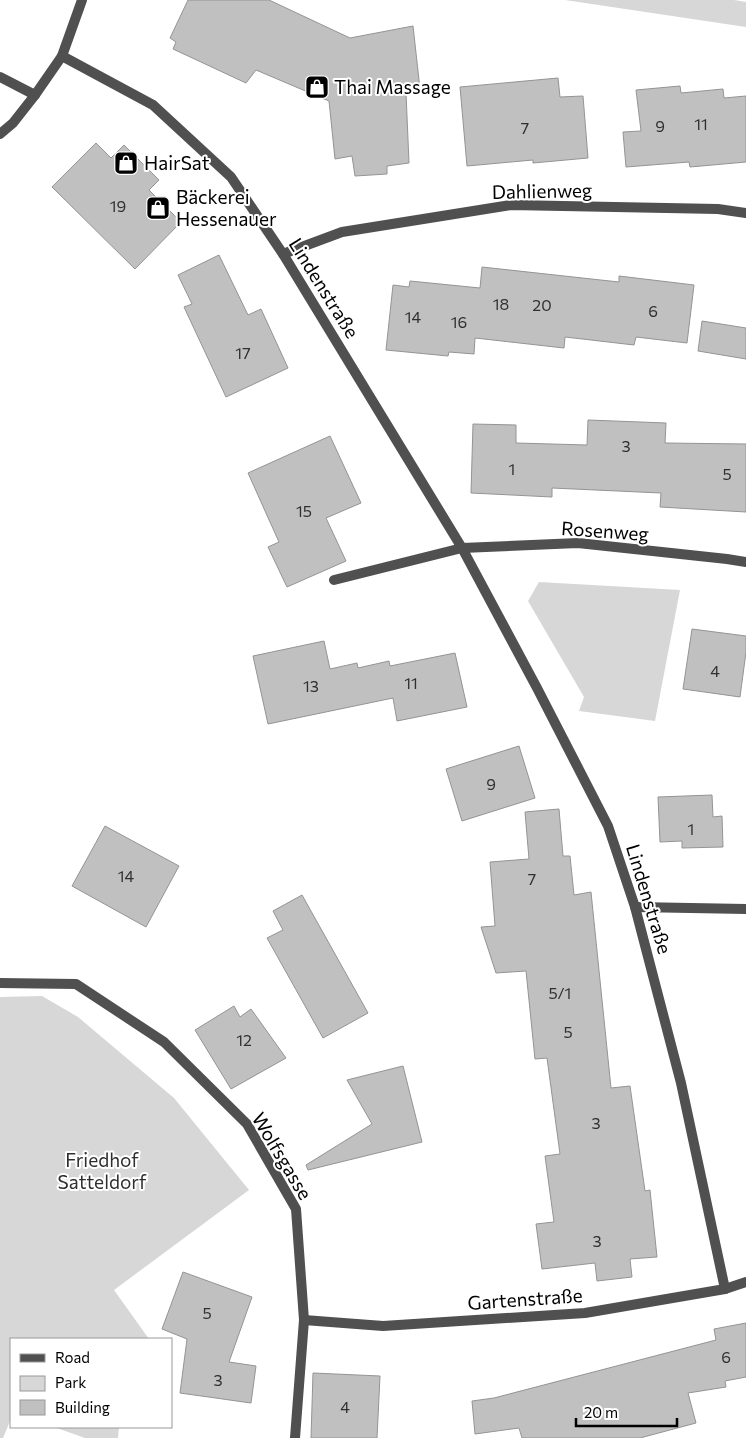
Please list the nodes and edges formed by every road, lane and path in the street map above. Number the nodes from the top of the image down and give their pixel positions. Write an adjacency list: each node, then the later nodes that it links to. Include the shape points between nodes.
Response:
1 (82, 0): 2 (street)
2 (62, 56): 4 (street); 7 (street, Lindenstraße, via 153,104 231,177)
3 (0, 77): 4 (street)
4 (35, 95): 5 (street)
5 (0, 134)
6 (746, 213): 7 (street, Dahlienweg, via 718,209 511,205 342,232)
7 (283, 254): 8 (street, Lindenstraße)
8 (462, 548): 9 (street, Rosenweg, via 578,543); 10 (street); 11 (street, Lindenstraße, via 608,826)
9 (746, 562)
10 (334, 580)
11 (636, 907): 12 (street); 15 (street, Lindenstraße, via 681,1083)
12 (746, 909)
13 (0, 984): 16 (street, Wolfsgasse, via 76,984 164,1042 246,1124 296,1209)
14 (746, 1282): 15 (street, Gartenstraße)
15 (725, 1289): 16 (street, Gartenstraße, via 585,1313 383,1326)
16 (304, 1320): 17 (street, Wolfsgasse)
17 (295, 1438)

